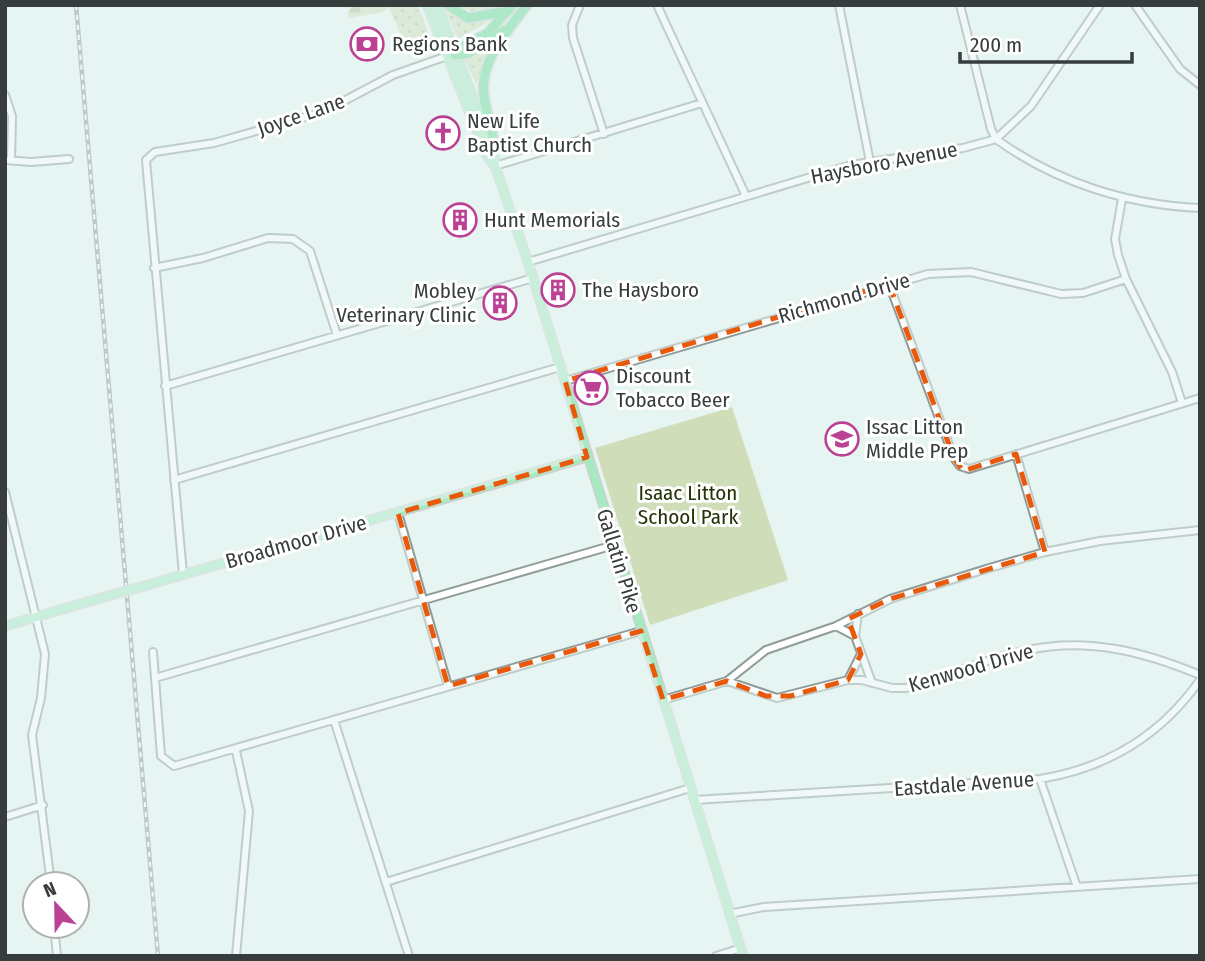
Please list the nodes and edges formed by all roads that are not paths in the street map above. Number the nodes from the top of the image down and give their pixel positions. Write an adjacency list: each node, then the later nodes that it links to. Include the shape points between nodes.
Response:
1 (426, 5): 13 (main road, Gallatin Pike)
2 (437, 5): 13 (main road, Gallatin Pike)
3 (448, 5): 11 (highway, via 468,18)
4 (527, 5): 12 (highway)
5 (580, 5): 17 (street, via 572,25 573,38)
6 (657, 5): 16 (street)
7 (839, 5): 22 (street)
8 (960, 5): 18 (street)
9 (1100, 5): 18 (street, Haysboro Avenue, via 1031,106)
10 (1135, 5): 14 (street, via 1181,69)
11 (510, 8): 13 (highway, via 488,33)
12 (512, 24): 13 (highway, via 469,53); 19 (highway, via 485,69 482,84)
13 (452, 54): 19 (main road, Gallatin Pike); 23 (main road, Gallatin Pike, via 487,156); 28 (street, Joyce Lane, via 394,75 323,113 149,156)
14 (1200, 85)
15 (5, 94): 21 (street, via 12,116)
16 (702, 103): 17 (street); 24 (street)
17 (604, 134): 23 (street)
18 (996, 139): 22 (street, Haysboro Avenue); 25 (street)
19 (493, 150): 23 (main road, Gallatin Pike)
20 (69, 159): 21 (street)
21 (8, 160)
22 (870, 162): 24 (street, Haysboro Avenue)
23 (495, 166): 27 (main road, Gallatin Pike)
24 (746, 196): 27 (street, Haysboro Avenue)
25 (1122, 199): 26 (street); 30 (street, via 1115,239)
26 (1200, 208)
27 (528, 262): 29 (main road, Gallatin Pike)
28 (154, 268): 32 (street, via 268,238 293,239 310,251); 35 (street)
29 (533, 278): 32 (street); 33 (main road, Gallatin Pike)
30 (1126, 279): 31 (street, Richmond Drive, via 1083,293 1062,294 971,272 928,274); 37 (street, via 1172,372)
31 (889, 284): 34 (street, Richmond Drive); 38 (street, via 954,458 968,469)
32 (337, 335): 35 (street)
33 (560, 367): 34 (main road, Gallatin Pike); 40 (street)
34 (565, 381): 39 (main road, Gallatin Pike)
35 (165, 386): 40 (street)
36 (1200, 398): 37 (street)
37 (1182, 403): 38 (street)
38 (1016, 454): 45 (street)
39 (587, 457): 42 (main road, Broadmoor Drive); 44 (main road, Gallatin Pike)
40 (174, 480): 46 (street)
41 (5, 492): 49 (street)
42 (398, 513): 46 (main road, Broadmoor Drive); 47 (street)
43 (1200, 530): 45 (street)
44 (614, 545): 47 (street); 52 (main road, Gallatin Pike)
45 (1045, 552): 48 (street, via 890,599)
46 (183, 575): 49 (main road, Broadmoor Drive, bridge)
47 (424, 601): 56 (street); 61 (street)
48 (858, 614): 50 (street); 53 (street)
49 (37, 616): 51 (main road, Broadmoor Drive); 68 (street, via 45,654 32,735)
50 (836, 625): 53 (street); 59 (street, via 766,650)
51 (5, 626)
52 (640, 631): 61 (street); 62 (main road, Gallatin Pike)
53 (855, 636): 55 (street)
54 (153, 652): 56 (street)
55 (861, 654): 58 (street); 60 (street)
56 (155, 678): 64 (street, via 161,756 166,763 184,765)
57 (1200, 678): 60 (street, Kenwood Drive, via 1128,650 1050,646 906,688); 65 (street, Eastdale Avenue, via 1176,712 1136,745 1083,770)
58 (848, 680): 59 (street, Kenwood Drive, via 777,698); 60 (street, Kenwood Drive)
59 (727, 681): 62 (street)
60 (872, 683)
61 (448, 687): 63 (street)
62 (663, 700): 66 (main road, Gallatin Pike)
63 (334, 720): 64 (street); 72 (street)
64 (236, 751): 76 (street, via 249,811)
65 (1040, 779): 67 (street, Eastdale Avenue); 73 (street)
66 (690, 788): 67 (main road, Gallatin Pike); 72 (street)
67 (694, 800): 74 (main road, Gallatin Pike)
68 (43, 805): 69 (street); 70 (street)
69 (5, 817)
70 (50, 870)
71 (1200, 879): 73 (street)
72 (386, 882): 77 (street)
73 (1077, 887): 74 (street, via 764,907)
74 (729, 914): 75 (main road, Gallatin Pike)
75 (742, 952): 78 (street)
76 (236, 956)
77 (409, 956)
78 (716, 956)

